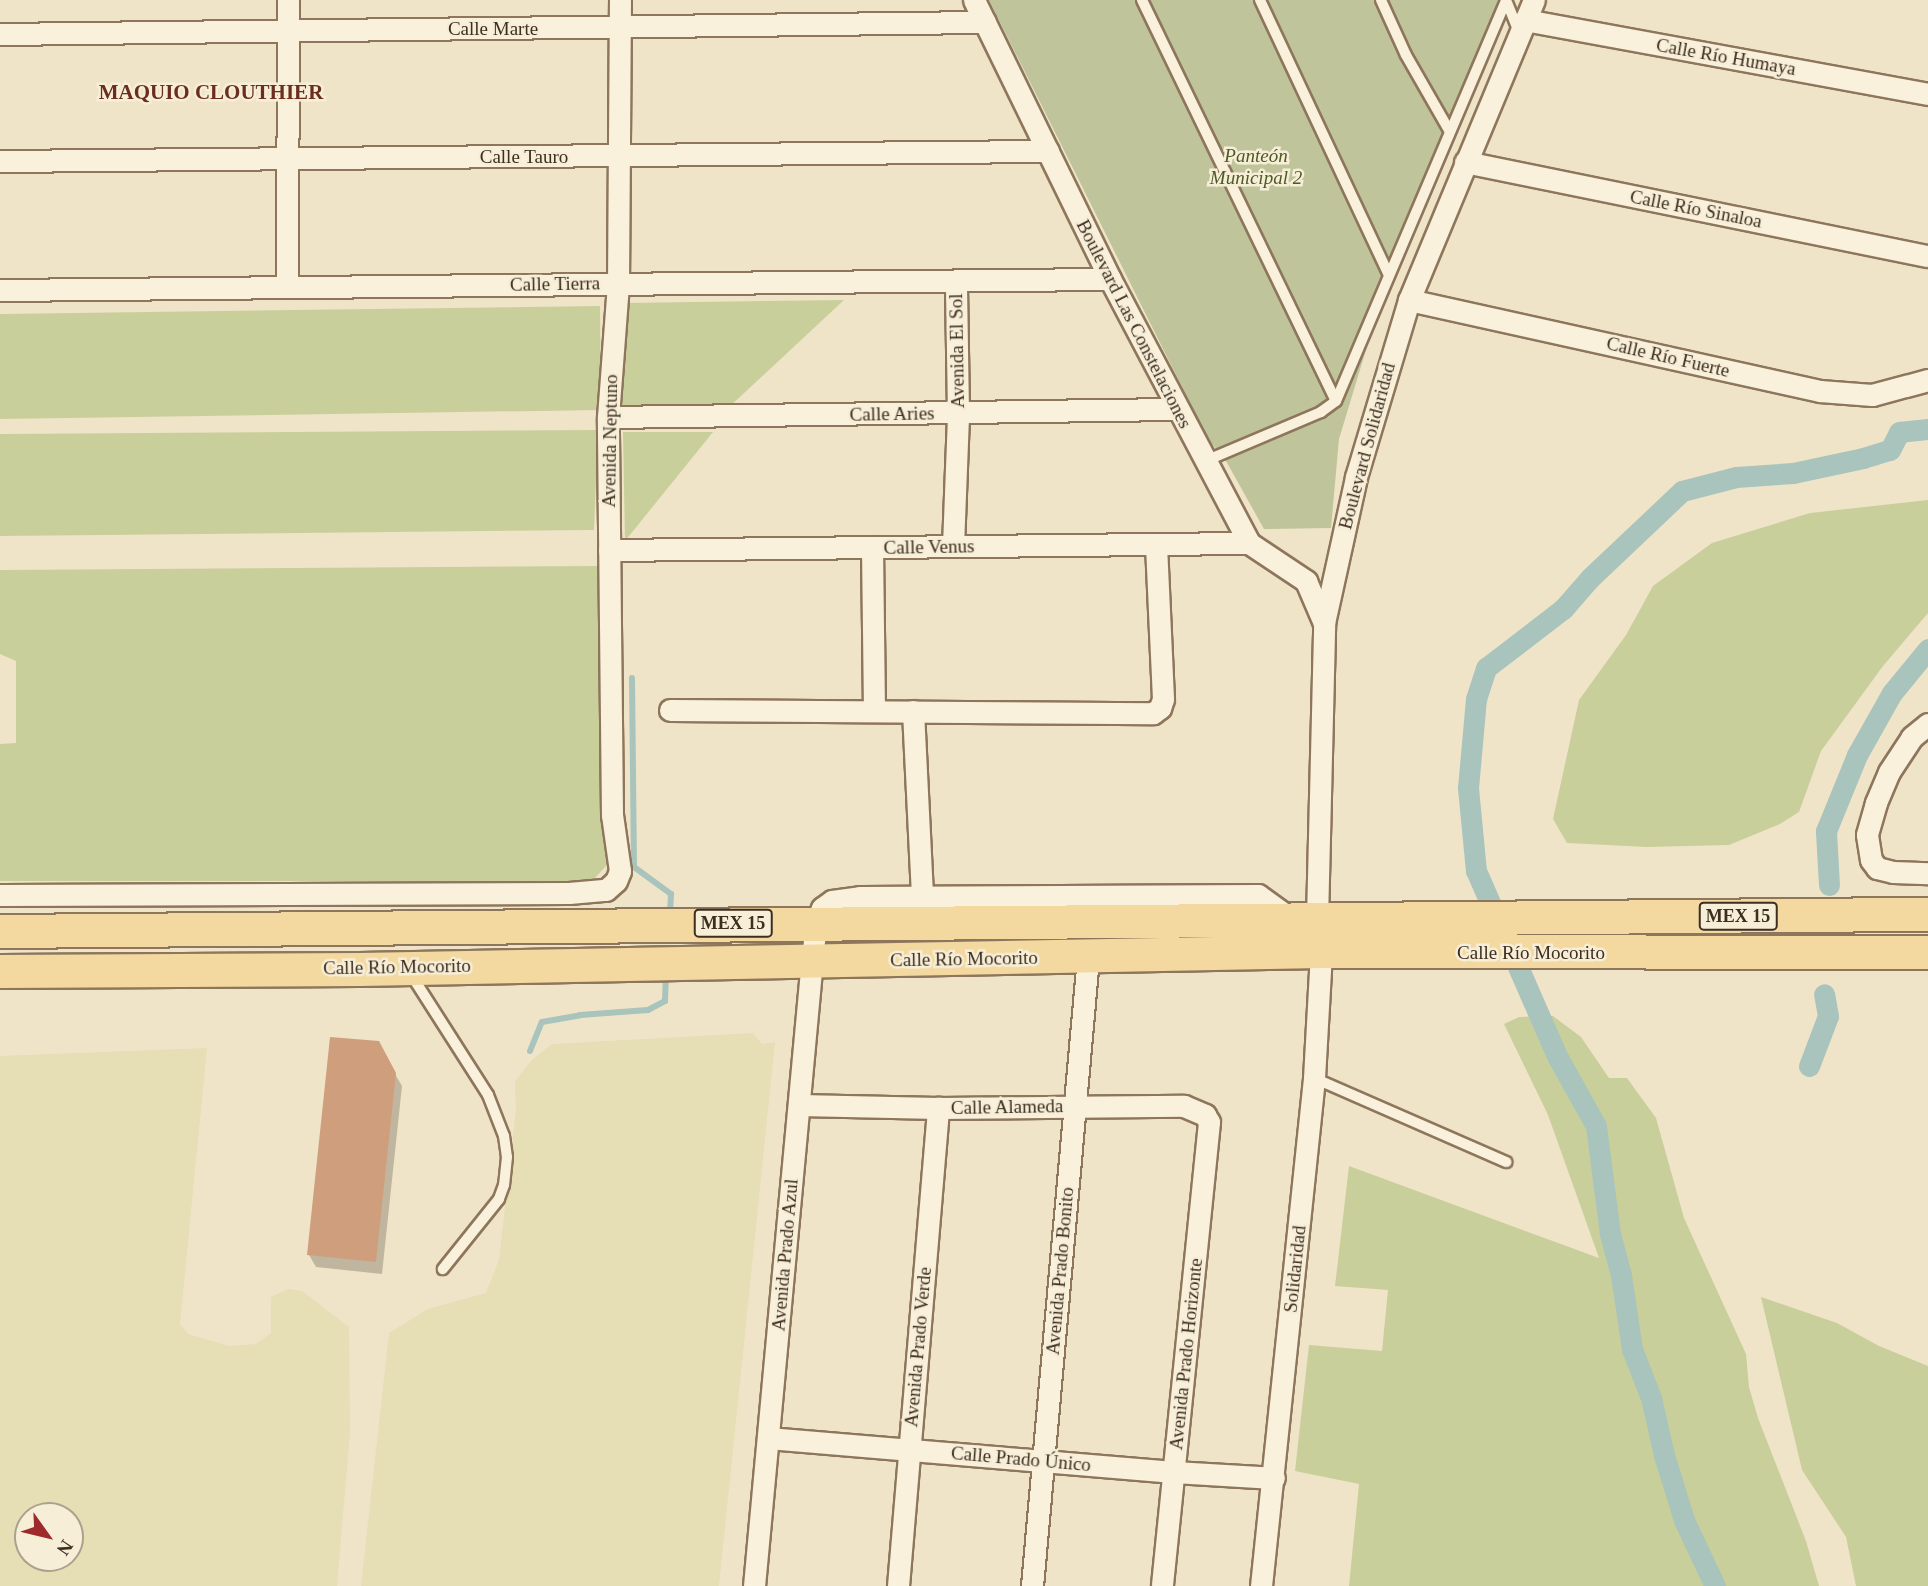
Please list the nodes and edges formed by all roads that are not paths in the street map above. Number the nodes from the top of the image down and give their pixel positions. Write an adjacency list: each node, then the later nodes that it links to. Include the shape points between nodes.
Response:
1 (288, 0): 12 (street)
2 (620, 0): 11 (street, Avenida Neptuno)
3 (974, 0): 9 (street, Boulevard Las Constelaciones)
4 (1142, 0): 30 (lane)
5 (1260, 0): 22 (lane)
6 (1381, 0): 15 (lane)
7 (1534, 0): 10 (street, Boulevard Solidaridad)
8 (1506, 1): 10 (lane); 15 (lane)
9 (985, 22): 11 (street, Calle Marte); 16 (street, Boulevard Las Constelaciones)
10 (1522, 26): 14 (street, Calle Río Humaya); 20 (street, Boulevard Solidaridad)
11 (621, 28): 12 (street, Calle Marte); 17 (street, Avenida Neptuno)
12 (288, 30): 13 (street, Calle Marte); 18 (street)
13 (0, 34)
14 (1928, 94)
15 (1449, 130): 22 (lane)
16 (1048, 151): 17 (street, Calle Tauro); 23 (street, Boulevard Las Constelaciones)
17 (620, 156): 18 (street, Calle Tauro); 25 (street, Avenida Neptuno)
18 (288, 159): 19 (street, Calle Tauro); 26 (street)
19 (0, 161)
20 (1465, 162): 21 (street, Calle Río Sinaloa); 28 (street, Boulevard Solidaridad)
21 (1928, 256)
22 (1388, 273): 30 (lane)
23 (1110, 279): 24 (street, Calle Tierra); 31 (street, Boulevard Las Constelaciones)
24 (956, 281): 25 (street, Calle Tierra); 32 (street, Avenida El Sol)
25 (618, 284): 26 (street, Calle Tierra); 33 (street, Avenida Neptuno)
26 (287, 287): 27 (street, Calle Tierra)
27 (0, 290)
28 (1409, 300): 29 (street, Calle Río Fuerte, via 1829,392 1872,395); 40 (street, Boulevard Solidaridad, via 1356,477)
29 (1928, 380)
30 (1336, 401): 34 (lane, via 1327,410)
31 (1177, 409): 32 (street, Calle Aries); 34 (street, Boulevard Las Constelaciones)
32 (958, 413): 33 (street, Calle Aries); 37 (street, Avenida El Sol)
33 (608, 417): 39 (street, Avenida Neptuno)
34 (1205, 461): 35 (street, Boulevard Las Constelaciones)
35 (1249, 543): 36 (street, Calle Venus); 40 (street, Boulevard Las Constelaciones, via 1306,581)
36 (1156, 544): 37 (street, Calle Venus); 43 (street, via 1163,699 1157,711)
37 (953, 546): 38 (street, Calle Venus)
38 (872, 547): 39 (street, Calle Venus); 42 (street)
39 (609, 550): 46 (street, Avenida Neptuno, via 612,815 620,871 617,881 606,890)
40 (1324, 623): 49 (street, Boulevard Solidaridad)
41 (670, 710): 42 (street)
42 (874, 711): 43 (street)
43 (913, 711): 47 (street)
44 (1922, 734): 45 (street, via 1889,772 1867,844 1871,860 1881,870)
45 (1928, 873)
46 (0, 895)
47 (922, 897): 49 (street, via 1258,895); 50 (street, via 832,901 822,908)
48 (1928, 914): 49 (main road, Calle Río Mocorito / MEX 15)
49 (1304, 919): 50 (main road, Calle Río Mocorito / MEX 15)
50 (816, 923): 51 (main road, Calle Río Mocorito / MEX 15); 55 (street, Avenida Prado Azul)
51 (0, 931)
52 (1321, 951): 53 (main road, Calle Río Mocorito / MEX 15); 54 (main road, Calle Río Mocorito / MEX 15); 58 (street, Solidaridad)
53 (1928, 952)
54 (1088, 957): 55 (main road, Calle Río Mocorito / MEX 15); 60 (street, Avenida Prado Bonito)
55 (813, 960): 56 (main road, Calle Río Mocorito / MEX 15); 59 (street, Avenida Prado Azul)
56 (405, 966): 57 (main road, Calle Río Mocorito / MEX 15); 64 (lane, via 488,1095 507,1157 499,1199)
57 (0, 971)
58 (1314, 1078): 63 (lane); 69 (street, Solidaridad)
59 (799, 1105): 61 (street, Calle Alameda); 65 (street, Avenida Prado Azul)
60 (1075, 1106): 61 (street, Calle Alameda); 62 (street, Calle Alameda, via 1184,1106 1199,1111); 67 (street, Avenida Prado Bonito)
61 (938, 1108): 66 (street, Avenida Prado Verde)
62 (1209, 1122): 68 (street, Avenida Prado Horizonte)
63 (1506, 1162)
64 (443, 1269)
65 (768, 1438): 66 (street, Calle Prado Único); 70 (street, Avenida Prado Azul)
66 (909, 1450): 67 (street, Calle Prado Único); 71 (street, Avenida Prado Verde)
67 (1043, 1461): 68 (street, Calle Prado Único); 72 (street, Avenida Prado Bonito)
68 (1174, 1472): 69 (street, Calle Prado Único); 73 (street, Avenida Prado Horizonte)
69 (1275, 1478): 74 (street, Solidaridad)
70 (754, 1586)
71 (898, 1586)
72 (1032, 1586)
73 (1162, 1586)
74 (1261, 1586)

